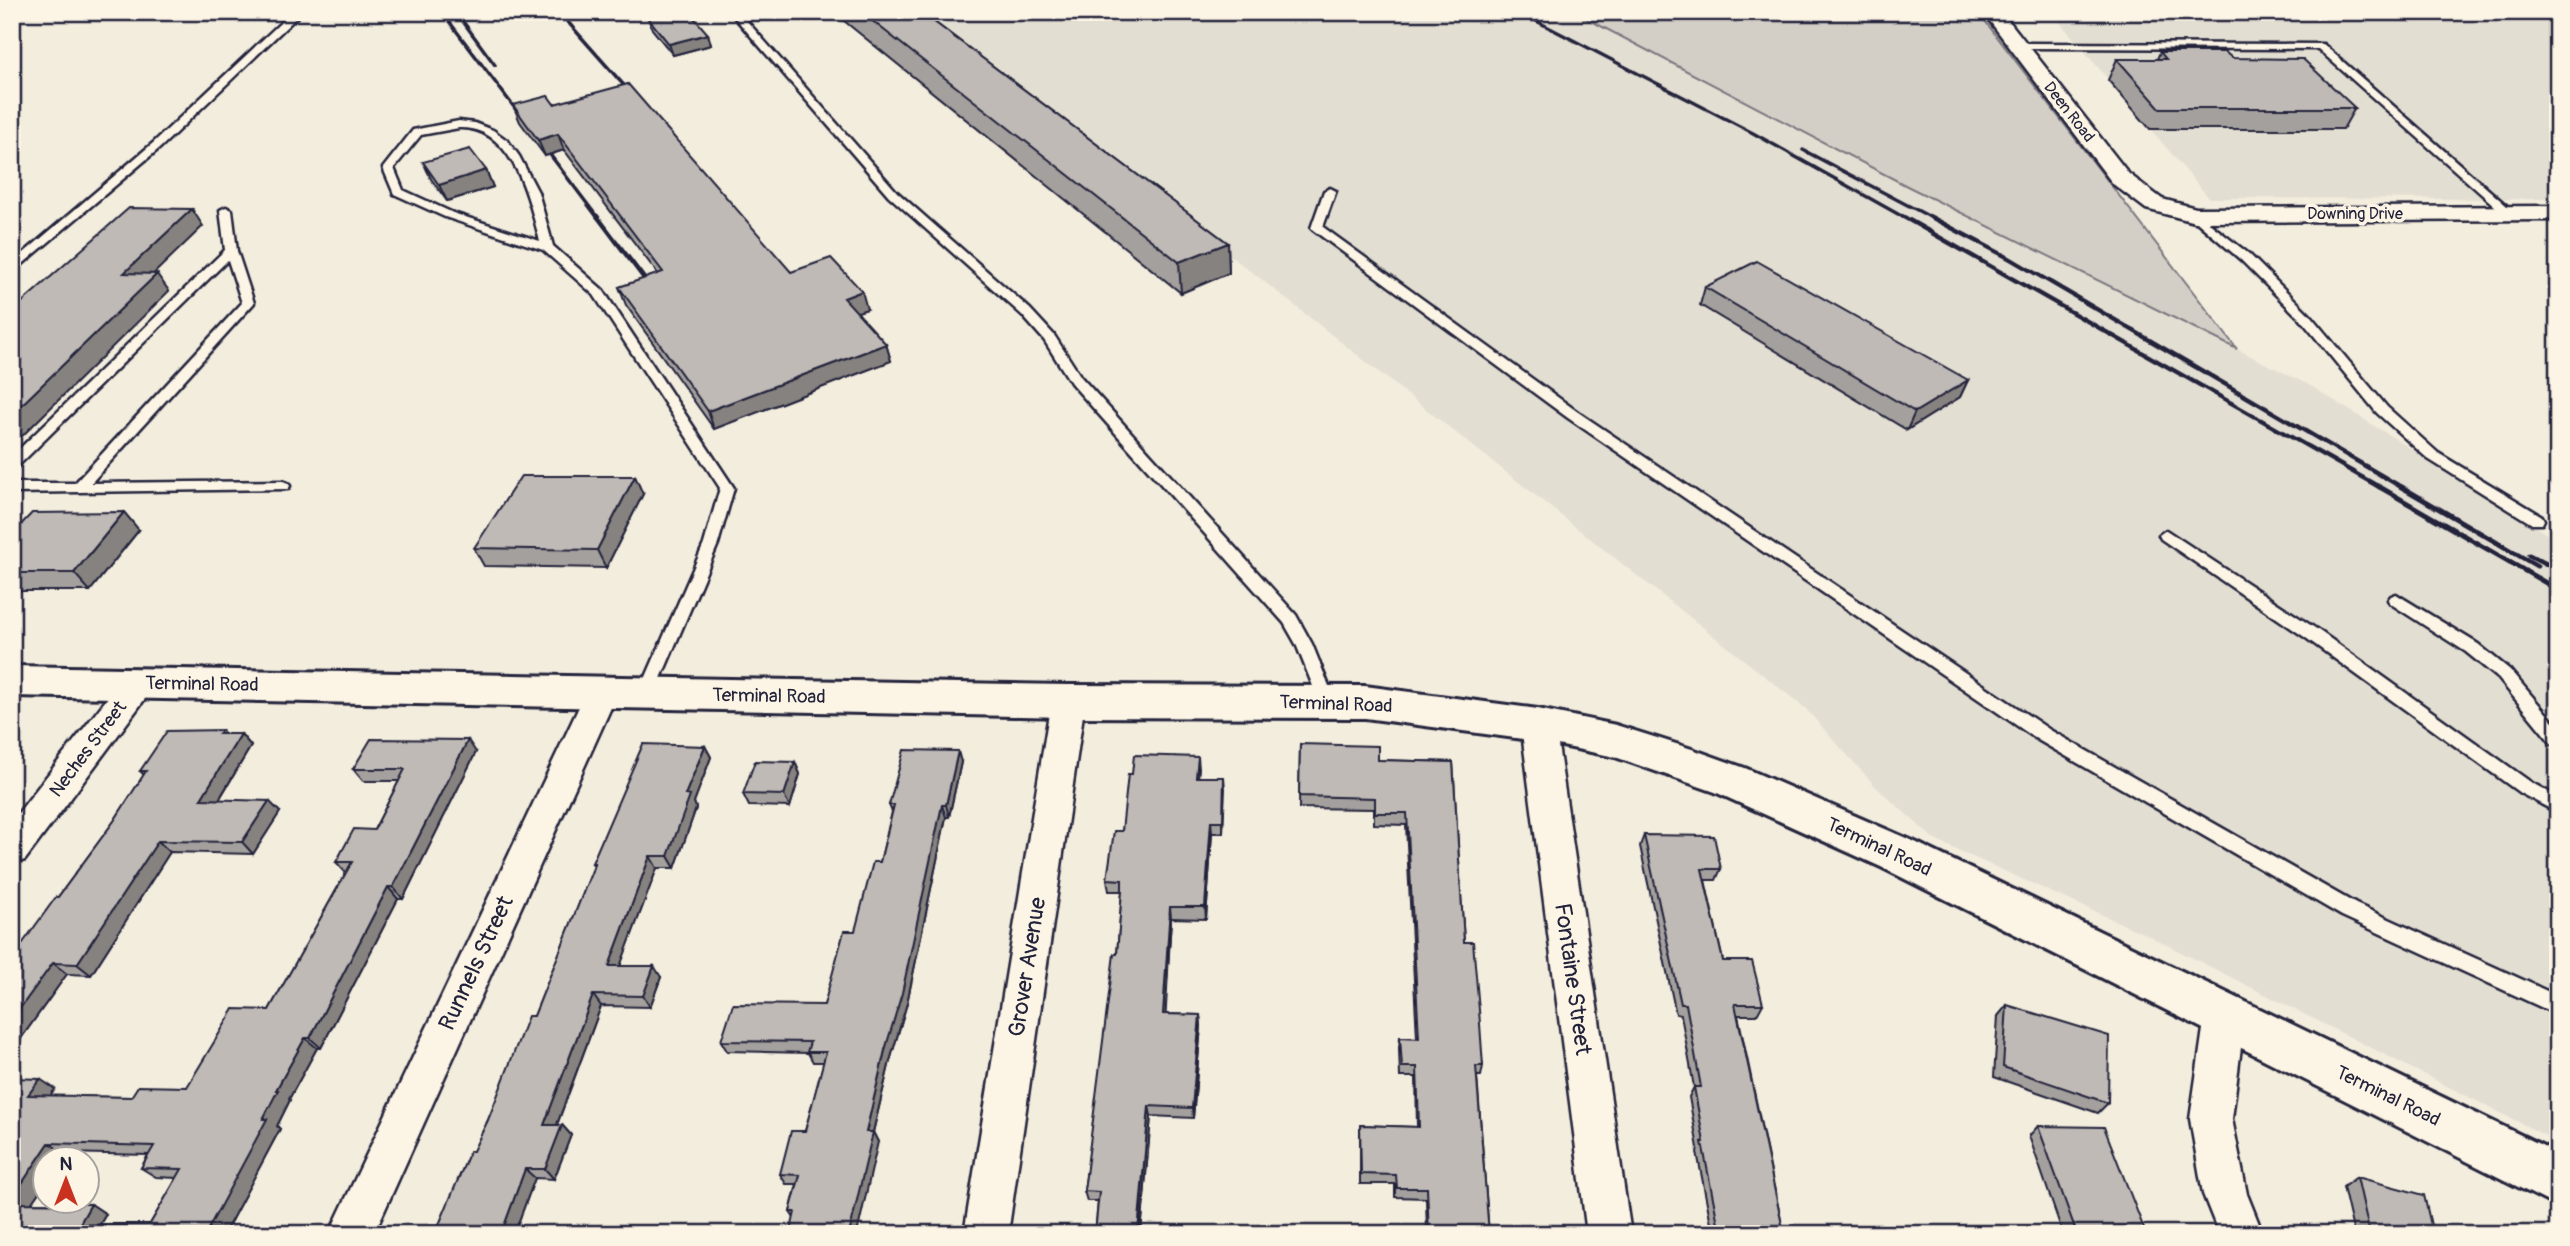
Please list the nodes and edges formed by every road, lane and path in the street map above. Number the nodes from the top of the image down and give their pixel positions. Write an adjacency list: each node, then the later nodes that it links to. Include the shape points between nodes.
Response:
1 (298, 12): 13 (lane, via 157,145)
2 (734, 12): 26 (lane, via 893,194 1026,312 1076,380 1290,619)
3 (1992, 12): 4 (street, Deen Road)
4 (2016, 46): 6 (street, Deen Road, via 2121,179); 8 (lane, via 2320,46)
5 (1330, 191): 31 (lane, via 1317,228 1573,415 2044,735 2349,910)
6 (2154, 204): 10 (street, Downing Drive)
7 (226, 210): 12 (lane)
8 (2509, 213): 9 (street, Downing Drive); 10 (street, Downing Drive)
9 (2558, 213)
10 (2194, 215): 18 (lane, via 2245,257 2306,318 2382,410 2433,456)
11 (547, 247): 11 (lane, via 449,215 398,192 388,168 417,132 469,125 503,142 530,182); 24 (lane, via 599,293 727,488 711,544)
12 (232, 251): 14 (lane); 16 (lane, via 248,303)
13 (12, 269)
14 (12, 464)
15 (282, 486): 16 (lane)
16 (79, 487): 17 (lane)
17 (12, 488)
18 (2537, 520)
19 (2166, 535): 29 (lane)
20 (2396, 600): 28 (lane, via 2504,674)
21 (12, 681): 22 (main road, Terminal Road)
22 (138, 683): 23 (main road, Terminal Road); 30 (street, Neches Street)
23 (602, 692): 24 (main road, Terminal Road); 34 (street, Runnels Street)
24 (647, 693): 25 (main road, Terminal Road)
25 (1068, 701): 26 (main road, Terminal Road); 35 (street, Grover Avenue)
26 (1327, 701): 27 (main road, Terminal Road)
27 (1538, 725): 32 (main road, Terminal Road, via 1616,741 1730,780 1897,854); 36 (street, Fontaine Street)
28 (2558, 739)
29 (2558, 806)
30 (12, 849)
31 (2558, 1006)
32 (2225, 1015): 33 (main road, Terminal Road); 37 (street, via 2211,1119 2225,1194)
33 (2558, 1181)
34 (351, 1234)
35 (986, 1234)
36 (1609, 1234)
37 (2241, 1234)

